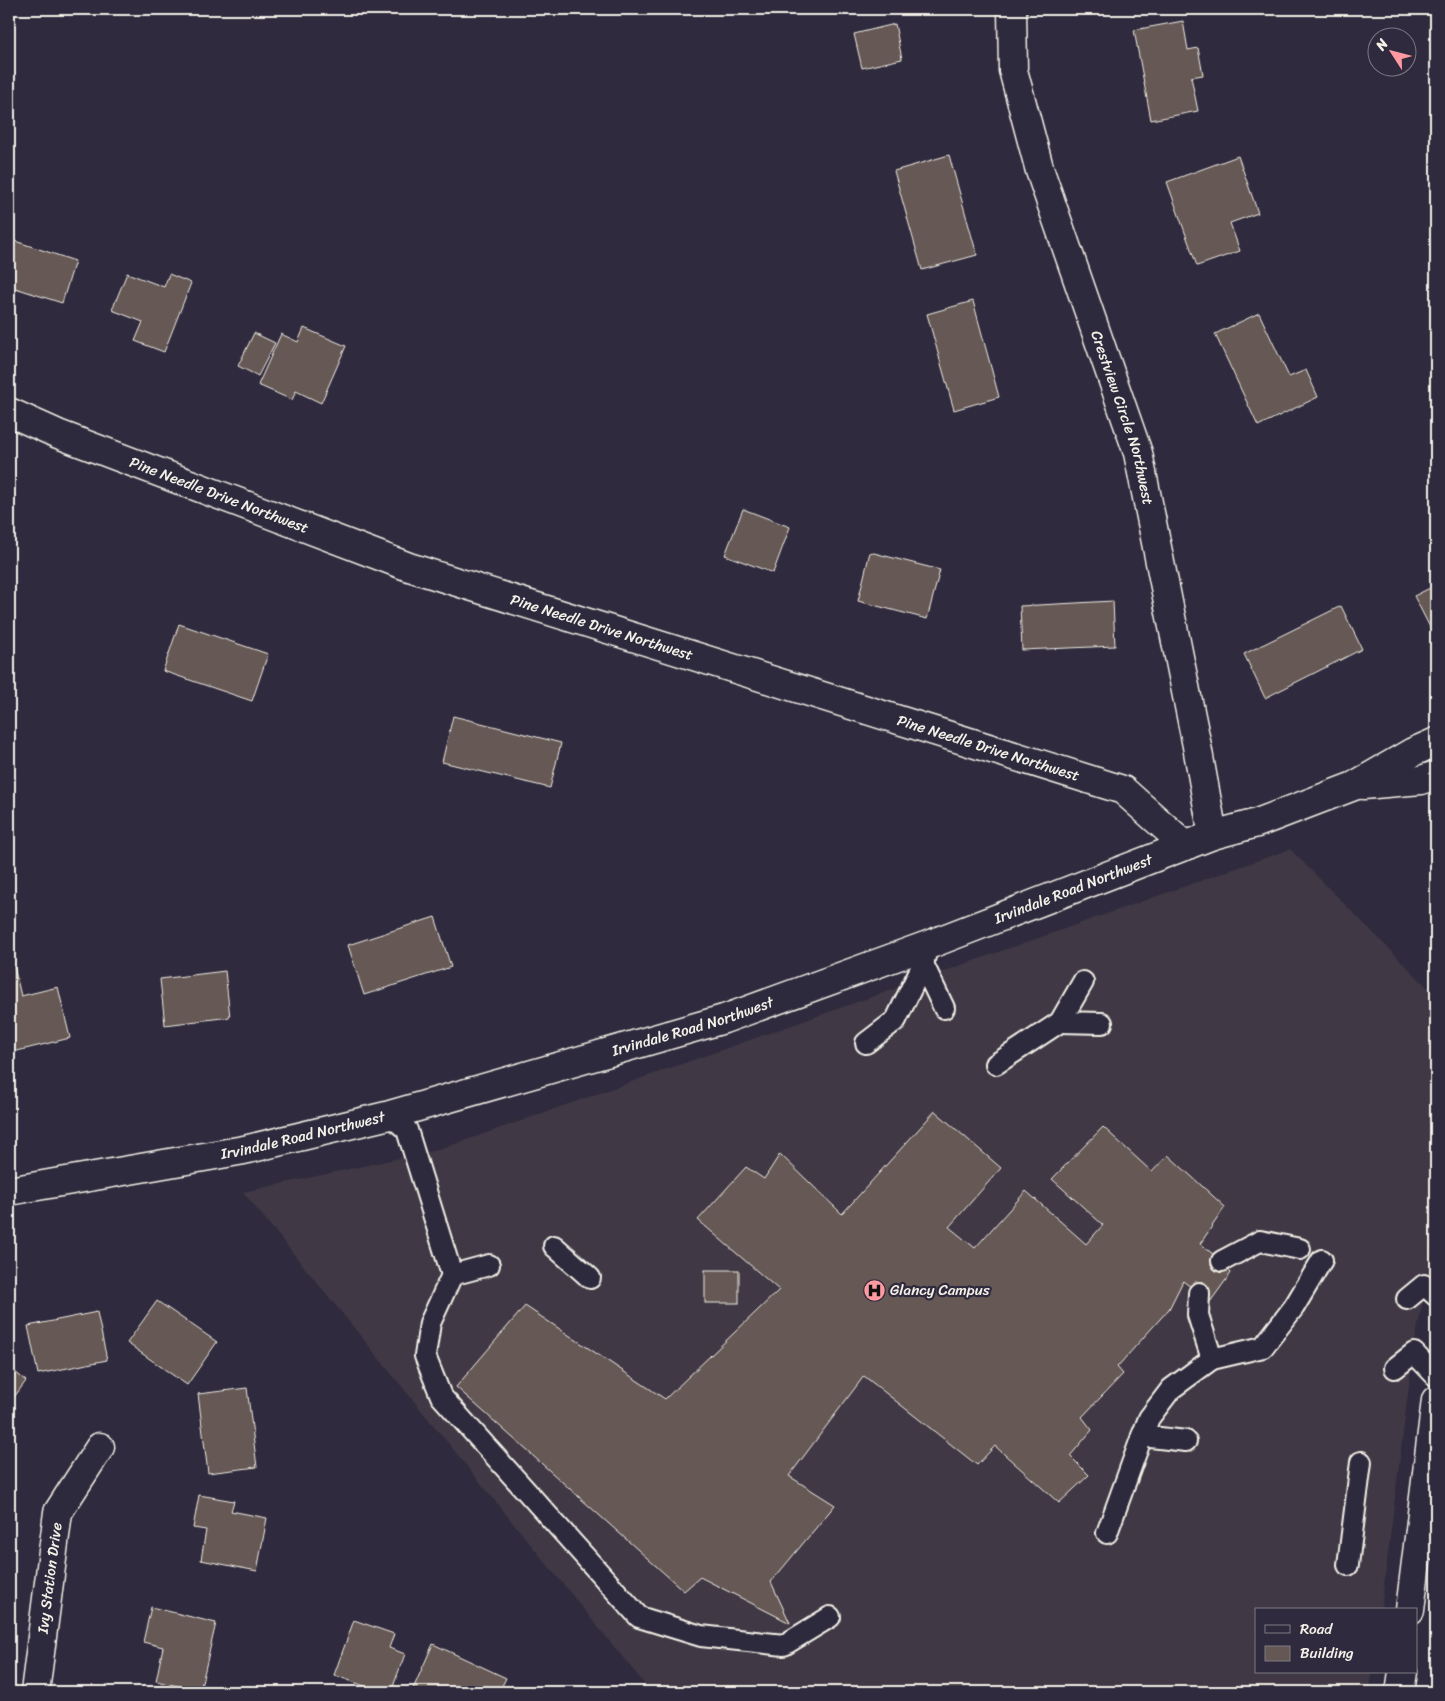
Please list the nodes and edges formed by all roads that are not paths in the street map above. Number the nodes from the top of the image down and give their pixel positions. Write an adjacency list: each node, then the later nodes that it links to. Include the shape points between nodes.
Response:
1 (1012, 9): 6 (street, Crestview Circle Northwest, via 1013,70 1040,171 1138,453)
2 (9, 412): 7 (street, Pine Needle Drive Northwest, via 58,434 408,567 1123,790)
3 (1436, 742): 5 (street, Irvindale Road Northwest)
4 (1436, 775): 5 (street, Irvindale Road Northwest, via 1421,780)
5 (1354, 786): 6 (street, Irvindale Road Northwest, via 1257,823)
6 (1214, 835): 7 (street, Irvindale Road Northwest)
7 (1186, 846): 8 (street, Irvindale Road Northwest)
8 (926, 954): 10 (lane); 13 (lane, via 896,1020); 15 (street, Irvindale Road Northwest, via 724,1019)
9 (1083, 982): 11 (lane)
10 (944, 1008)
11 (1060, 1022): 12 (lane); 14 (lane)
12 (1102, 1023)
13 (866, 1043)
14 (996, 1064)
15 (390, 1115): 16 (street, Irvindale Road Northwest, via 244,1150); 22 (lane, via 407,1130)
16 (9, 1190)
17 (554, 1246): 23 (lane)
18 (1300, 1250): 20 (lane, via 1260,1241)
19 (1322, 1260): 27 (lane, via 1294,1307 1263,1347)
20 (1222, 1261)
21 (489, 1265): 22 (lane)
22 (452, 1275): 39 (lane, via 430,1323 425,1356 441,1396 639,1617 701,1636 784,1645)
23 (590, 1278)
24 (1199, 1293): 27 (lane, via 1198,1315)
25 (1436, 1296): 26 (lane, via 1424,1285)
26 (1407, 1299)
27 (1212, 1359): 31 (lane, via 1171,1389 1149,1418)
28 (1395, 1368): 29 (lane, via 1414,1353)
29 (1436, 1376)
30 (1436, 1400): 36 (street)
31 (1142, 1436): 32 (lane); 35 (lane)
32 (1186, 1441)
33 (100, 1447): 41 (street, Ivy Station Drive, via 58,1512)
34 (1361, 1462): 37 (lane)
35 (1107, 1533)
36 (1428, 1545): 38 (street)
37 (1348, 1565)
38 (1411, 1608)
39 (830, 1617)
40 (1403, 1674): 42 (street)
41 (35, 1692)
42 (1400, 1692)

